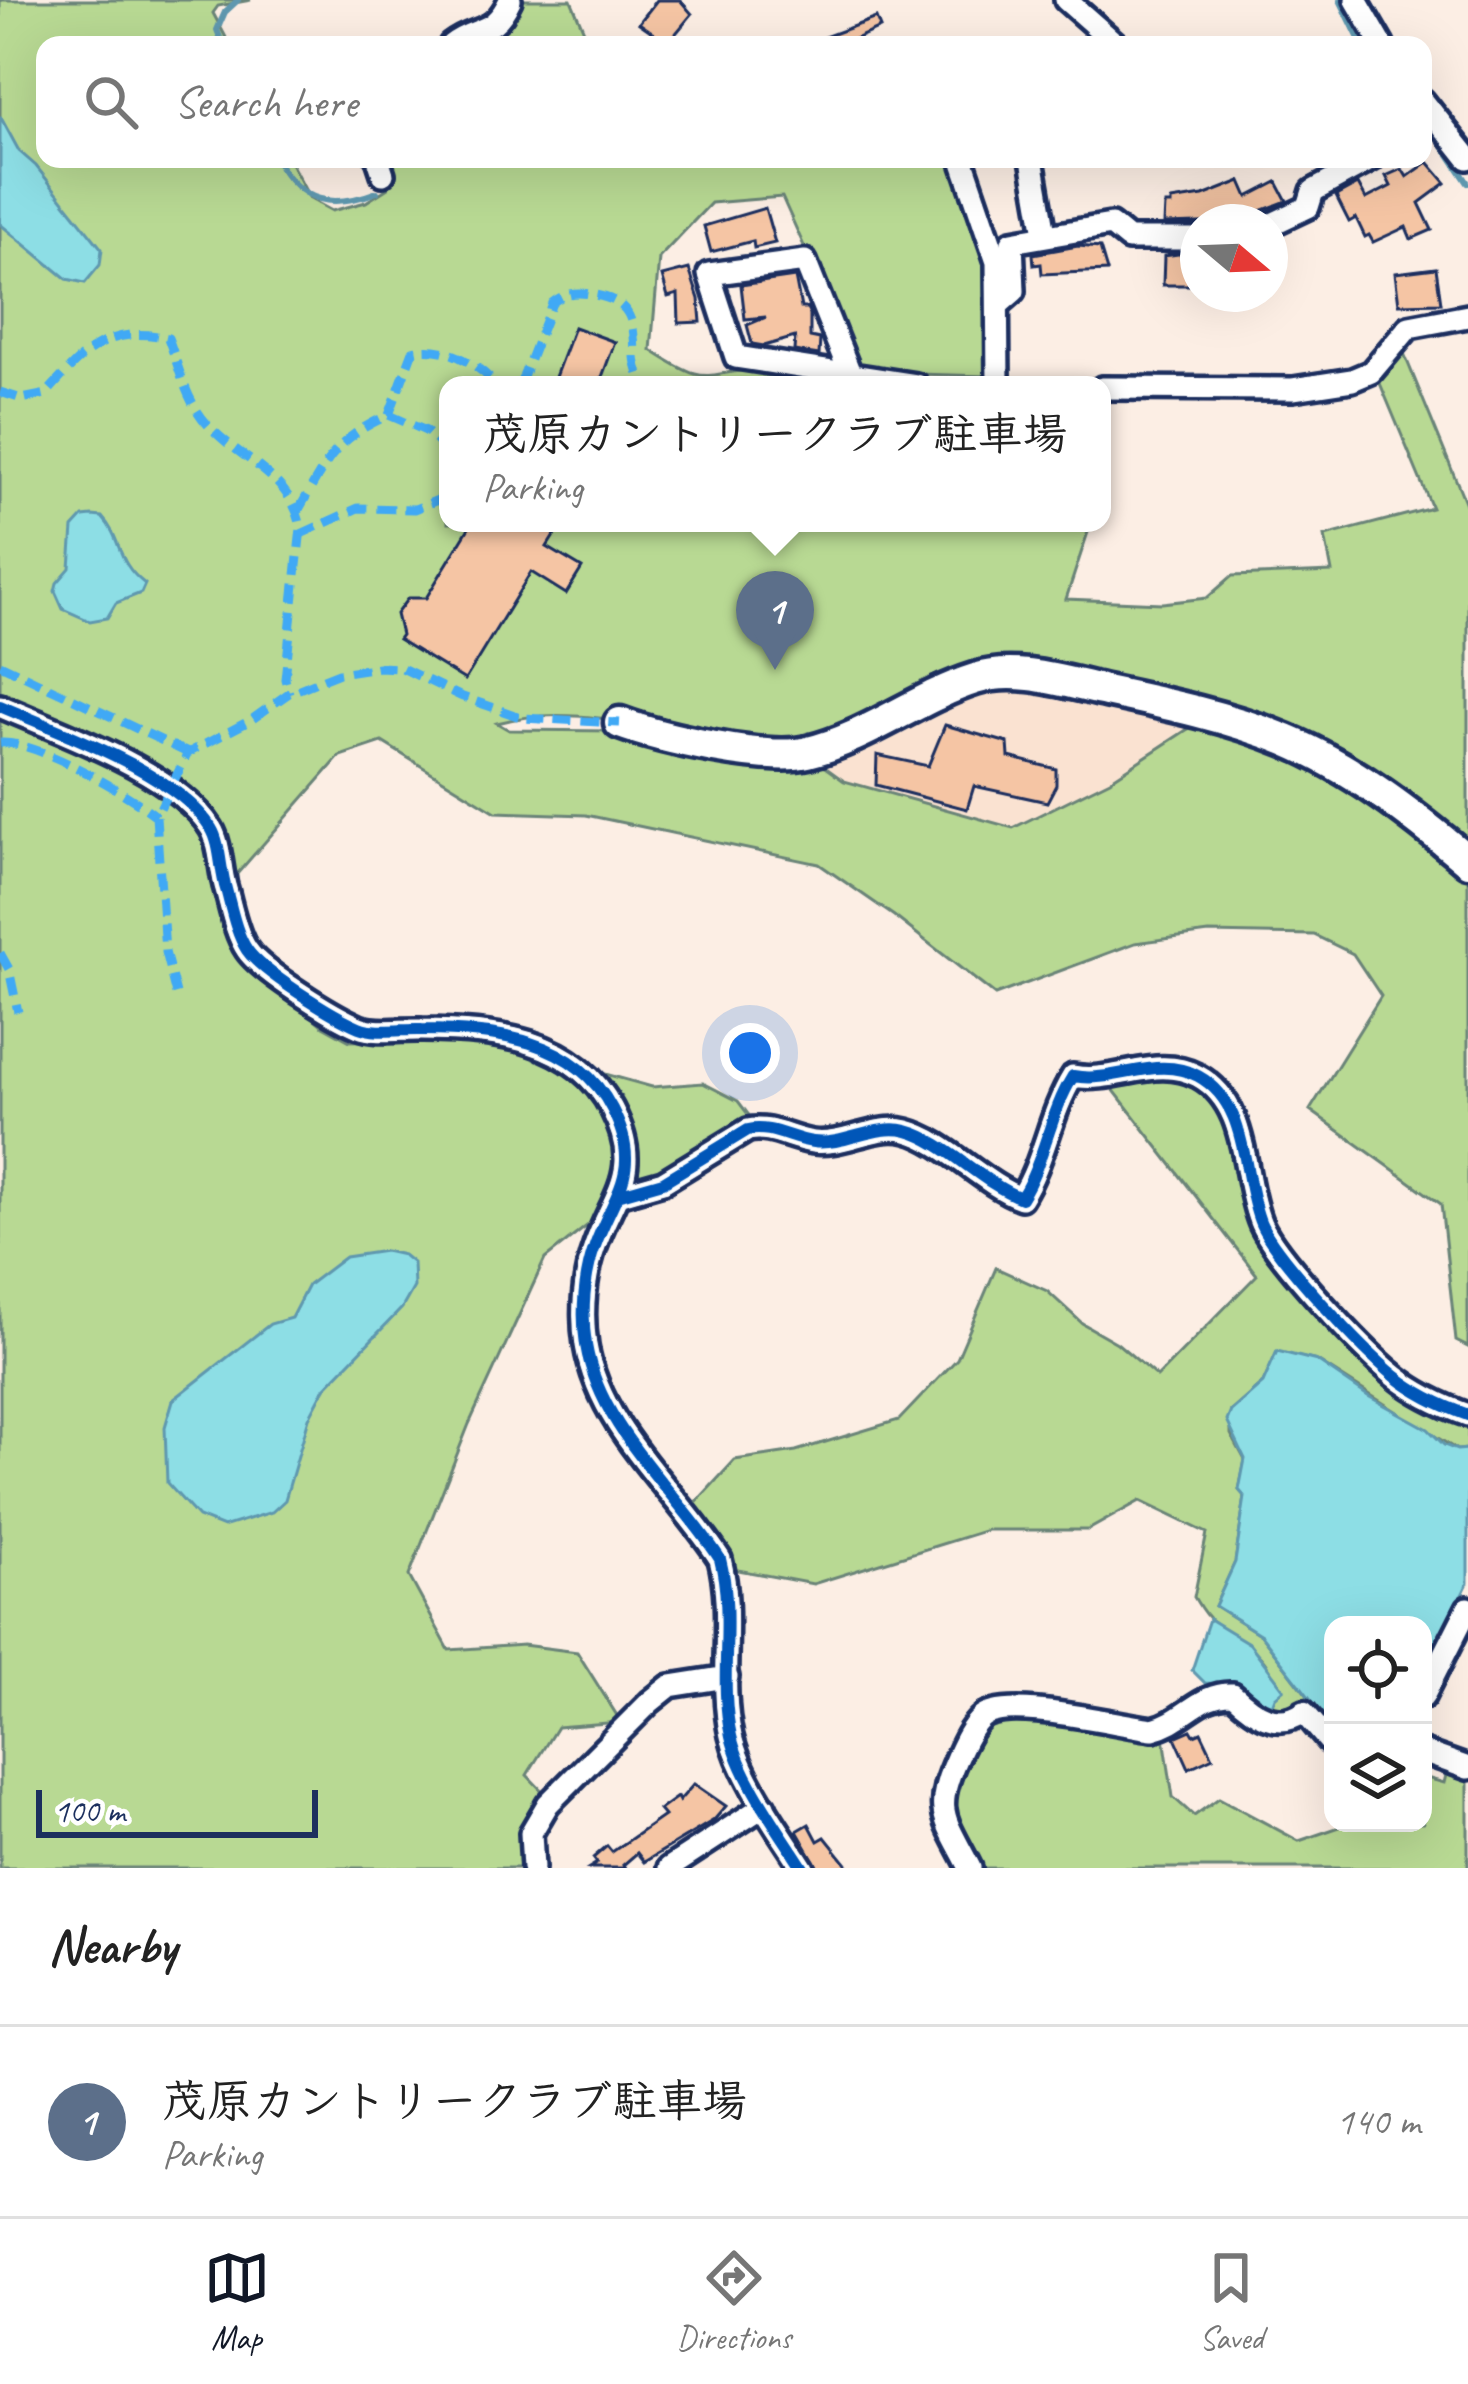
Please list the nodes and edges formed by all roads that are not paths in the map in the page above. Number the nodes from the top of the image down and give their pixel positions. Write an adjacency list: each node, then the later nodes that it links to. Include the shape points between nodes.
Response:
1 (510, 0): 4 (street, via 494,27)
2 (1066, 0): 5 (street)
3 (1356, 0): 6 (street)
4 (467, 36)
5 (1107, 36)
6 (1377, 36)
7 (1432, 127): 8 (street)
8 (1468, 158)
9 (965, 168): 15 (street, via 998,262)
10 (1034, 168): 13 (street)
11 (1355, 168): 12 (street, via 1313,190 1308,207)
12 (1288, 216)
13 (1045, 234): 14 (street, via 1111,225 1128,239); 15 (street, via 1012,242 1014,291)
14 (1180, 239)
15 (999, 304): 18 (street)
16 (1468, 316): 19 (street, via 1409,327 1371,372 1352,380 1293,389)
17 (851, 376): 17 (street, via 736,357 709,274 806,261)
18 (998, 376)
19 (1111, 388)
20 (0, 706): 23 (street, via 178,792 212,830 247,950 304,997 363,1029 474,1030 564,1056 612,1108 627,1149)
21 (620, 723): 22 (street, via 776,755 809,752 978,677 1036,675 1287,741 1379,793)
22 (1468, 861)
23 (621, 1194): 24 (street, via 663,1182 748,1130 814,1142 890,1129 920,1136 1021,1198 1073,1076 1176,1068 1224,1098 1262,1225 1304,1280 1396,1377); 26 (street, via 589,1265 586,1344 602,1400 720,1559 728,1590)
24 (1468, 1415)
25 (1468, 1608): 27 (street)
26 (727, 1677): 31 (street, via 731,1740); 32 (street, via 670,1686 635,1716 548,1804 531,1833)
27 (1432, 1678)
28 (1324, 1735): 35 (street, via 1304,1712 1271,1720 1232,1694 1204,1698 1153,1729 1022,1708 993,1711 964,1742 942,1797)
29 (1432, 1755): 30 (street)
30 (1468, 1768)
31 (764, 1806): 33 (street); 34 (street)
32 (533, 1868)
33 (669, 1868)
34 (802, 1868)
35 (970, 1868)

